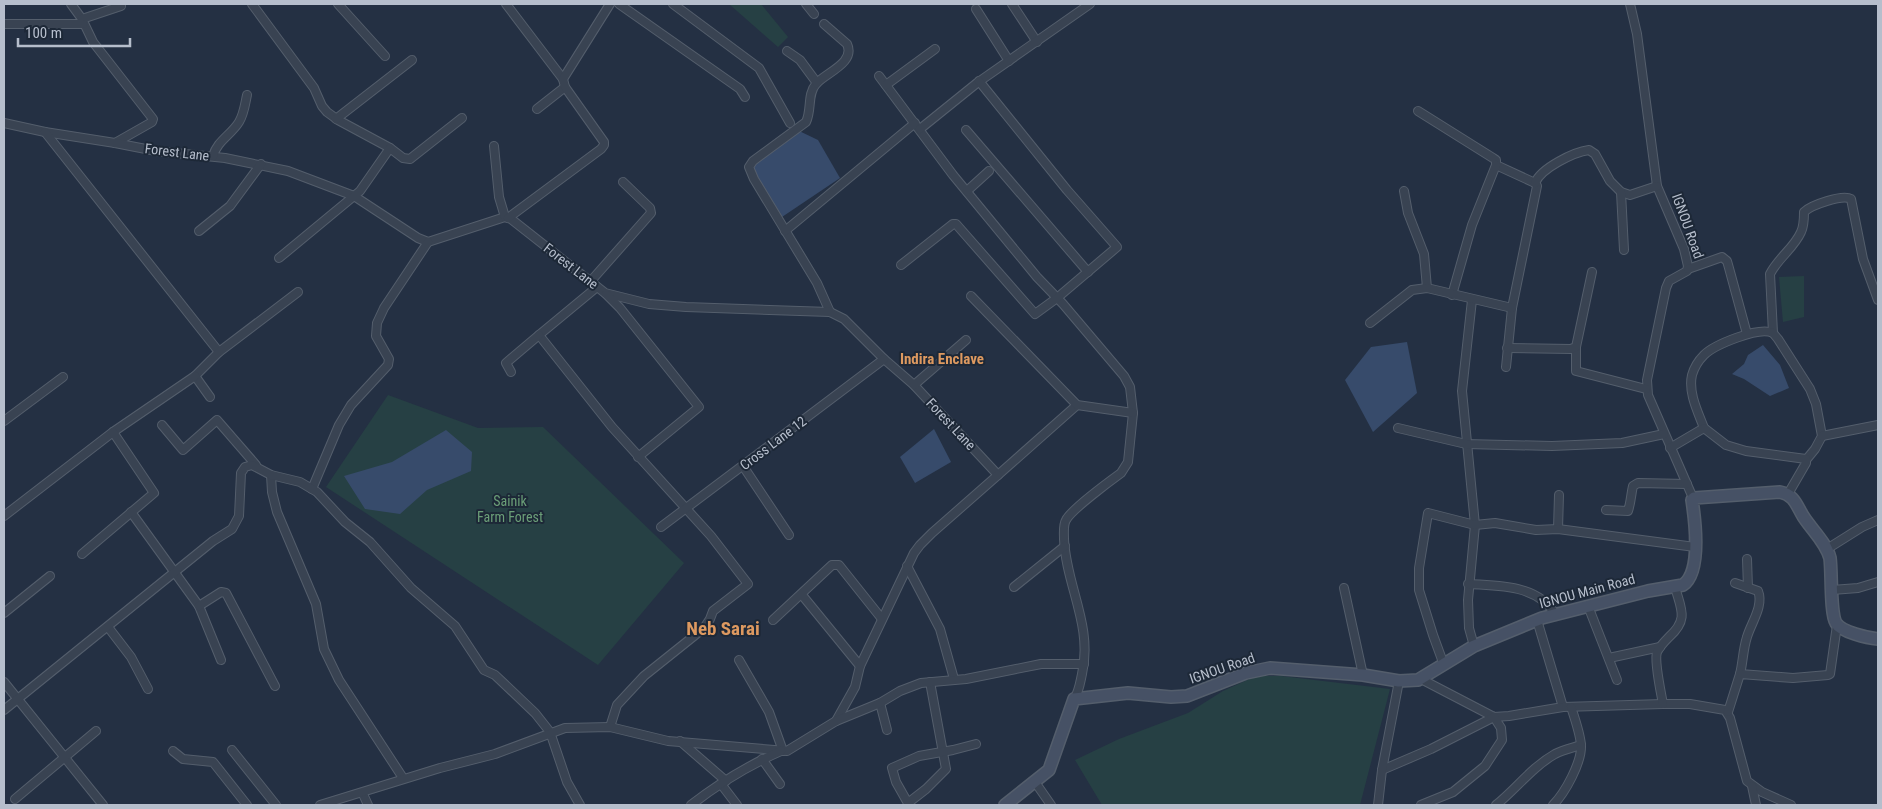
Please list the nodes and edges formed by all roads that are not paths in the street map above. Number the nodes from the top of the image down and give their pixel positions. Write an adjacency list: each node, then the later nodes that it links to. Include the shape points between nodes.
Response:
1 (71, 4): 15 (street)
2 (252, 4): 35 (street, via 314,88 325,110)
3 (338, 4): 21 (street)
4 (506, 4): 25 (street)
5 (610, 4): 25 (street)
6 (620, 4): 31 (street, via 740,89)
7 (673, 4): 37 (street, via 760,68)
8 (806, 4): 14 (street)
9 (1012, 4): 18 (street)
10 (1090, 4): 18 (street)
11 (1630, 4): 50 (street, IGNOU Road, via 1637,34)
12 (121, 6): 15 (street)
13 (976, 10): 23 (street)
14 (814, 14)
15 (82, 21): 16 (street); 41 (street, via 98,49 153,119)
16 (4, 24)
17 (824, 24): 27 (street, via 849,47 843,63)
18 (1037, 42): 23 (street)
19 (935, 48): 28 (street)
20 (787, 51): 27 (street, via 800,60)
21 (384, 56)
22 (412, 60): 35 (street)
23 (1009, 61): 26 (street)
24 (879, 76): 28 (street)
25 (563, 79): 29 (street)
26 (979, 81): 38 (street); 63 (street, via 1117,247)
27 (817, 83): 57 (street, via 812,91 806,122 749,167)
28 (886, 85): 38 (street)
29 (565, 88): 32 (street); 55 (street, via 604,145)
30 (247, 95): 44 (street, via 241,118 217,146)
31 (744, 96)
32 (537, 108)
33 (1418, 111): 46 (street, via 1496,160)
34 (462, 118): 43 (street, via 410,158 402,158)
35 (336, 119): 43 (street)
36 (4, 123): 40 (street, Forest Lane)
37 (790, 123)
38 (917, 126): 51 (street); 57 (street)
39 (966, 130): 63 (street)
40 (45, 132): 41 (street, Forest Lane); 84 (street)
41 (115, 142): 44 (street, Forest Lane, via 156,151)
42 (494, 146): 55 (street, via 499,197)
43 (390, 148): 54 (street)
44 (213, 156): 45 (street, Forest Lane)
45 (261, 164): 54 (street, Forest Lane, via 296,173); 56 (street, via 230,206)
46 (1496, 165): 49 (street); 70 (street, via 1472,225)
47 (989, 171): 51 (street)
48 (623, 182): 65 (street, via 650,208 651,213)
49 (1535, 183): 53 (street, via 1548,166 1589,150); 75 (street, via 1538,191)
50 (1657, 186): 53 (street, via 1630,195); 62 (street, IGNOU Road, via 1686,255)
51 (967, 191): 72 (street, via 1036,277)
52 (1404, 191): 67 (street, via 1408,213 1424,254)
53 (1621, 192): 59 (street)
54 (354, 196): 58 (street, Forest Lane); 60 (street)
55 (506, 217): 58 (street); 65 (street, Forest Lane)
56 (200, 231)
57 (785, 231): 76 (street, via 817,283)
58 (428, 242): 112 (street, via 377,323 376,336 389,359 388,365 351,405)
59 (1624, 250)
60 (279, 258)
61 (901, 265): 72 (street, via 954,224 1035,314)
62 (1688, 269): 79 (street, via 1716,258 1724,259); 91 (street, IGNOU Road, via 1673,278 1666,288)
63 (1088, 272): 72 (street)
64 (1592, 272): 82 (street)
65 (590, 282): 66 (street, Forest Lane)
66 (598, 286): 69 (street, Forest Lane); 80 (street)
67 (1427, 288): 70 (street); 77 (street, via 1412,290)
68 (298, 292): 84 (street)
69 (604, 292): 76 (street, Forest Lane, via 649,304); 105 (street, via 699,407)
70 (1452, 295): 73 (street)
71 (971, 296): 93 (street)
72 (1057, 298): 94 (street, via 1124,376 1130,387)
73 (1472, 300): 75 (street); 103 (street, via 1462,391)
74 (1878, 300): 78 (street, via 1863,259 1851,200 1844,197 1812,206 1804,212 1799,236 1774,265 1769,276)
75 (1512, 308): 83 (street)
76 (830, 312): 85 (street, Forest Lane, via 844,319)
77 (1370, 323)
78 (1773, 333): 79 (street); 102 (street, via 1813,396)
79 (1747, 334): 99 (street, via 1711,350 1696,366 1692,396)
80 (539, 335): 87 (street, via 506,363); 105 (street)
81 (966, 340): 90 (street)
82 (1576, 347): 83 (street); 91 (street, via 1576,372)
83 (1508, 348): 86 (street)
84 (220, 352): 88 (street)
85 (884, 359): 90 (street, Forest Lane); 108 (street, Cross Lane 12)
86 (1506, 367)
87 (511, 372)
88 (195, 376): 92 (street); 100 (street)
89 (63, 377): 95 (street)
90 (914, 385): 110 (street, Forest Lane)
91 (1646, 389): 101 (street)
92 (210, 397)
93 (1077, 405): 94 (street); 110 (street)
94 (1133, 413): 125 (street, via 1127,465 1067,518)
95 (4, 422)
96 (1878, 424): 102 (street)
97 (162, 425): 107 (street, via 183,450 217,420)
98 (1398, 428): 103 (street)
99 (1704, 428): 104 (street); 106 (street, via 1726,444 1746,451)
100 (113, 432): 118 (street, via 154,491); 119 (street)
101 (1664, 434): 103 (street, via 1622,443 1560,446); 104 (street)
102 (1822, 436): 106 (street)
103 (1466, 444): 121 (street)
104 (1670, 448): 111 (street)
105 (638, 457): 116 (street)
106 (1806, 460): 113 (street)
107 (256, 465): 109 (street); 131 (street, via 249,465 241,473 240,512 235,526)
108 (742, 466): 116 (street, Cross Lane 12); 124 (street)
109 (271, 475): 112 (street, via 300,482); 193 (street, via 277,512 316,604 324,649 338,680)
110 (998, 475): 130 (street, via 920,545)
111 (1687, 484): 115 (street); 117 (street, via 1638,483 1633,486 1628,511)
112 (312, 489): 182 (street, via 370,542 411,588 455,626 484,670 495,675)
113 (1788, 494): 115 (street); 127 (street)
114 (1559, 495): 123 (street)
115 (1693, 498): 126 (street)
116 (686, 508): 122 (street, Cross Lane 12); 179 (street, via 748,586 715,610 704,628 644,676 617,705)
117 (1606, 510)
118 (131, 512): 128 (street); 131 (street)
119 (4, 516)
120 (1878, 520): 127 (street)
121 (1475, 525): 123 (street, via 1495,524 1536,530); 135 (street); 158 (street, via 1427,515 1419,590)
122 (660, 527)
123 (1558, 528): 126 (street)
124 (789, 535)
125 (1065, 546): 136 (street); 157 (street, via 1083,621)
126 (1696, 547): 137 (street, via 1687,582)
127 (1827, 549): 140 (street)
128 (82, 554)
129 (1747, 559): 139 (street)
130 (907, 566): 146 (street); 162 (street, via 940,628)
131 (176, 573): 142 (street); 150 (street)
132 (50, 576): 144 (street)
133 (1878, 582): 140 (street)
134 (1735, 583): 139 (street)
135 (1468, 584): 145 (street, via 1509,586 1546,603); 152 (street)
136 (1014, 587)
137 (1675, 587): 143 (street, IGNOU Main Road, via 1648,590); 153 (street, via 1682,622)
138 (1344, 588): 161 (street)
139 (1748, 588): 160 (street, via 1758,591 1759,604 1747,638)
140 (1832, 590): 149 (street)
141 (802, 595): 146 (street, via 836,564); 147 (street); 159 (street)
142 (199, 606): 155 (street); 168 (street, via 222,592 226,593)
143 (1588, 606): 145 (street, IGNOU Main Road); 154 (street)
144 (4, 613)
145 (1554, 614): 148 (street, IGNOU Main Road)
146 (882, 619): 159 (street)
147 (773, 620)
148 (1537, 620): 152 (street, IGNOU Main Road); 174 (street)
149 (1837, 625): 151 (street); 160 (street, via 1830,674 1793,678)
150 (108, 626): 169 (street, via 134,661); 171 (street)
151 (1878, 639)
152 (1474, 646): 158 (street, IGNOU Main Road)
153 (1660, 647): 154 (street); 173 (street, via 1656,656)
154 (1609, 658): 164 (street)
155 (221, 660)
156 (739, 660): 188 (street, via 769,712)
157 (1084, 664): 162 (street, via 1041,664); 170 (street)
158 (1444, 665): 163 (street, IGNOU Main Road)
159 (860, 666): 178 (street, via 855,687)
160 (1740, 674): 176 (street)
161 (1363, 675): 165 (street, IGNOU Road); 170 (street, IGNOU Road, via 1262,669 1246,672 1187,696 1128,693)
162 (954, 679): 167 (street)
163 (1421, 679): 165 (street, IGNOU Road); 177 (street)
164 (1617, 680)
165 (1399, 681): 192 (street)
166 (4, 682): 171 (street)
167 (930, 682): 172 (street, via 910,687); 189 (street)
168 (275, 686)
169 (148, 689)
170 (1074, 699): 195 (street, via 1049,770)
171 (17, 700): 175 (street); 190 (street)
172 (880, 703): 178 (street); 180 (street)
173 (1662, 704): 174 (street); 176 (street, via 1690,704)
174 (1567, 707): 177 (street); 185 (street)
175 (4, 710)
176 (1728, 712): 197 (street, via 1746,778)
177 (1494, 717): 192 (street); 212 (street, via 1501,728 1502,740 1484,766 1453,792)
178 (836, 721): 188 (street, via 791,750)
179 (610, 727): 182 (street, via 565,728); 183 (street)
180 (887, 730)
181 (96, 731): 190 (street)
182 (550, 732): 193 (street, via 495,754); 206 (street, via 567,782)
183 (680, 741): 188 (street); 194 (street)
184 (976, 744): 189 (street)
185 (1581, 745): 213 (street, via 1547,760); 214 (street, via 1566,789)
186 (232, 750): 203 (street)
187 (173, 751): 202 (street, via 183,759 213,762)
188 (783, 751): 191 (street)
189 (943, 752): 200 (street, via 946,769); 200 (street, via 919,756 892,768)
190 (65, 757): 199 (street); 201 (street)
191 (762, 759): 194 (street); 196 (street)
192 (1382, 770): 211 (street)
193 (403, 778): 204 (street)
194 (723, 782): 207 (street); 208 (street)
195 (1035, 782): 209 (street); 210 (street)
196 (780, 784)
197 (1752, 786): 215 (street); 216 (street)
198 (363, 794): 205 (street)
199 (16, 799)
200 (909, 804)
201 (102, 805)
202 (247, 805)
203 (276, 805)
204 (320, 805)
205 (368, 805)
206 (580, 805)
207 (690, 805)
208 (737, 805)
209 (1005, 805)
210 (1051, 805)
211 (1378, 805)
212 (1421, 805)
213 (1496, 805)
214 (1553, 805)
215 (1756, 805)
216 (1790, 805)

